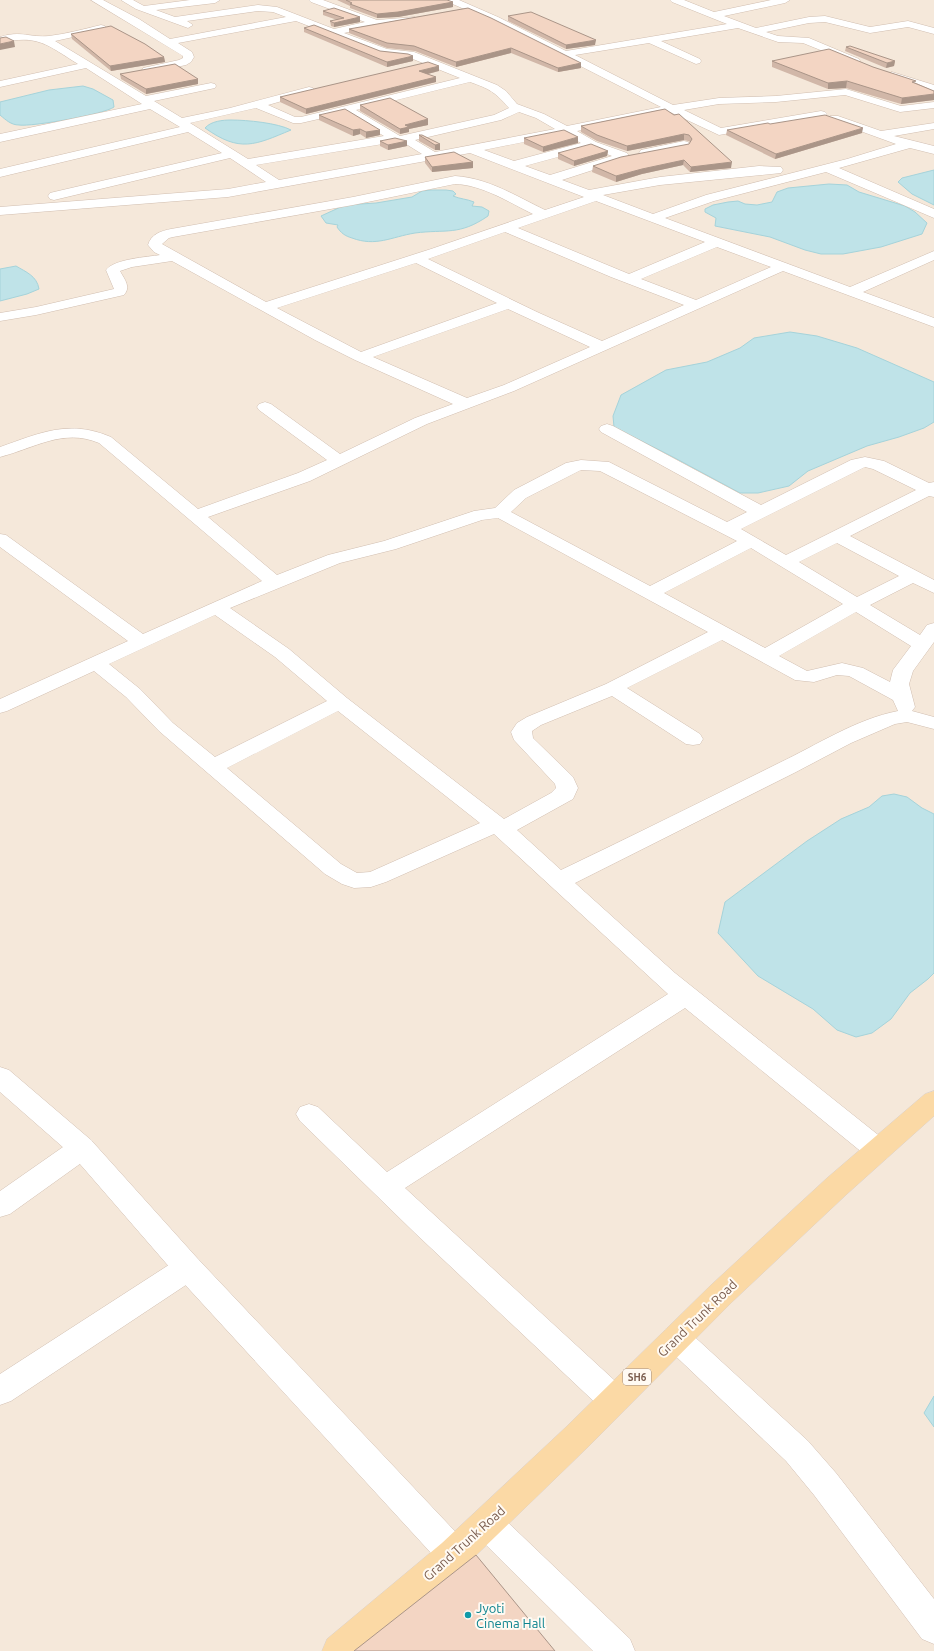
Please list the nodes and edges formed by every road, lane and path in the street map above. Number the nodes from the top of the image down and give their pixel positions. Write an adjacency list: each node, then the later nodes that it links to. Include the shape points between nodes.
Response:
1 (96, 0): 11 (street)
2 (126, 0): 11 (street)
3 (216, 0): 11 (street)
4 (314, 0): 18 (street)
5 (452, 0): 10 (street)
6 (675, 0): 13 (street)
7 (785, 0): 13 (street)
8 (269, 4): 9 (street); 15 (street); 16 (street)
9 (283, 4)
10 (471, 8): 12 (street); 29 (street)
11 (132, 10): 16 (street); 17 (street)
12 (451, 12)
13 (714, 15): 19 (street)
14 (423, 17): 18 (street)
15 (298, 18): 22 (street); 23 (street)
16 (175, 20): 23 (street)
17 (135, 21): 25 (street); 27 (street)
18 (376, 23): 22 (street)
19 (738, 25): 20 (street); 26 (street)
20 (753, 31): 21 (street, via 817,19 832,20 870,30 908,24); 34 (street, via 775,39 805,40)
21 (934, 31)
22 (333, 32): 30 (street, via 385,52 410,54)
23 (207, 35): 27 (street); 28 (street)
24 (3, 37): 25 (street, via 28,36)
25 (45, 39): 32 (street)
26 (649, 39): 29 (street); 31 (street)
27 (168, 42): 35 (street, via 188,54 187,60)
28 (218, 43)
29 (564, 54): 49 (street)
30 (428, 61): 33 (street); 39 (street)
31 (696, 61)
32 (87, 65): 38 (street); 40 (street)
33 (413, 65)
34 (865, 65)
35 (136, 72)
36 (884, 72): 43 (street)
37 (122, 74): 38 (street)
38 (107, 77): 45 (street)
39 (471, 78): 48 (street, via 498,90); 50 (street)
40 (0, 84)
41 (211, 86): 45 (street)
42 (318, 88): 46 (street)
43 (934, 90)
44 (776, 99): 47 (street, via 846,92 900,109); 49 (street, via 719,101); 51 (street)
45 (148, 102): 52 (street); 56 (street)
46 (256, 104): 50 (street, via 297,120); 52 (street)
47 (934, 105)
48 (518, 108): 54 (street); 57 (street, via 497,118)
49 (673, 108): 51 (street, via 712,129 724,132); 54 (street)
50 (347, 109): 57 (street)
51 (821, 114): 55 (street)
52 (185, 125): 63 (street); 69 (street)
53 (934, 126): 55 (street)
54 (567, 130): 58 (street); 61 (street)
55 (881, 135): 59 (street)
56 (0, 138)
57 (399, 139): 64 (street, via 410,142); 66 (street)
58 (592, 144): 65 (street, via 621,155); 67 (street)
59 (910, 144): 62 (street); 68 (street)
60 (684, 145): 65 (street)
61 (471, 149): 64 (street); 67 (street)
62 (934, 150)
63 (232, 154): 66 (street); 78 (street, via 67,192)
64 (434, 156): 74 (street)
65 (622, 158): 72 (street)
66 (246, 163): 74 (street)
67 (514, 166): 70 (street)
68 (828, 168): 71 (street); 79 (street)
69 (0, 173)
70 (537, 174): 72 (street); 73 (street)
71 (804, 174): 77 (street, via 759,170 660,181); 81 (street, via 710,198)
72 (551, 179): 77 (street)
73 (523, 180)
74 (277, 184): 78 (street, via 192,197)
75 (509, 186): 76 (street)
76 (494, 191): 80 (street); 85 (street, via 471,181 455,180 338,204 171,233 159,238 155,245)
77 (592, 196): 80 (street); 81 (street)
78 (4, 210)
79 (934, 214)
80 (544, 215): 82 (street)
81 (653, 218): 83 (street)
82 (506, 228): 86 (street); 88 (street)
83 (717, 242): 87 (street); 88 (street)
84 (934, 255): 89 (street)
85 (174, 257): 92 (street); 93 (street, via 114,268 121,286 119,292)
86 (416, 258): 90 (street); 92 (street)
87 (782, 267): 89 (street); 91 (street)
88 (629, 279): 91 (street)
89 (850, 292): 94 (street)
90 (508, 304): 95 (street); 96 (street)
91 (696, 305): 95 (street)
92 (265, 307): 96 (street)
93 (0, 317)
94 (934, 323)
95 (602, 346): 97 (street, via 509,388)
96 (360, 357): 97 (street)
97 (465, 403): 101 (street, via 420,421)
98 (265, 407): 101 (street)
99 (607, 429): 103 (street)
100 (0, 452): 105 (street, via 59,433 89,433 105,440)
101 (339, 461): 105 (street, via 304,477)
102 (932, 490): 103 (street, via 878,465 865,462); 107 (street)
103 (760, 512): 106 (street)
104 (500, 513): 106 (street, via 513,499 532,487 572,467 594,465 616,472); 112 (street, via 480,515 390,545 334,559); 114 (street)
105 (196, 516): 112 (street)
106 (727, 529): 109 (street)
107 (836, 536): 110 (street); 111 (street)
108 (0, 539): 119 (street)
109 (751, 541): 110 (street); 114 (street)
110 (786, 562): 115 (street)
111 (914, 576): 113 (street); 115 (street)
112 (274, 582): 116 (street)
113 (934, 587)
114 (650, 593): 117 (street)
115 (857, 604): 118 (street); 120 (street)
116 (217, 608): 119 (street); 123 (street, via 282,653)
117 (723, 632): 120 (street); 122 (street)
118 (928, 636): 124 (street, via 903,670 899,684)
119 (142, 642): 121 (street)
120 (766, 655): 124 (street, via 810,678 836,669 849,670)
121 (96, 663): 125 (street); 128 (street, via 133,692 166,727)
122 (613, 688): 127 (street); 129 (street, via 524,727 524,740 565,782 567,788 565,794 559,798)
123 (340, 702): 128 (street); 129 (street)
124 (905, 706): 126 (street); 130 (street, via 890,719 844,738)
125 (0, 707)
126 (934, 723)
127 (693, 740)
128 (212, 767): 129 (street, via 333,869 355,881 366,882)
129 (499, 827): 130 (street)
130 (559, 881): 131 (street)
131 (686, 995): 136 (street); 137 (street)
132 (0, 1077): 135 (street)
133 (932, 1106): 136 (main road, Grand Trunk Road / SH6)
134 (309, 1114): 137 (street)
135 (82, 1148): 138 (street); 139 (street)
136 (878, 1150): 140 (main road, Grand Trunk Road / SH6, via 761,1256)
137 (385, 1187): 142 (street)
138 (0, 1206)
139 (188, 1268): 141 (street); 144 (street)
140 (676, 1338): 142 (main road, Grand Trunk Road / SH6); 145 (street, via 802,1457)
141 (0, 1391)
142 (614, 1400): 143 (main road, Grand Trunk Road / SH6)
143 (487, 1524): 144 (main road, Grand Trunk Road / SH6); 147 (street)
144 (454, 1554): 146 (main road, Grand Trunk Road / SH6)
145 (934, 1627)
146 (339, 1651)
147 (618, 1651)

